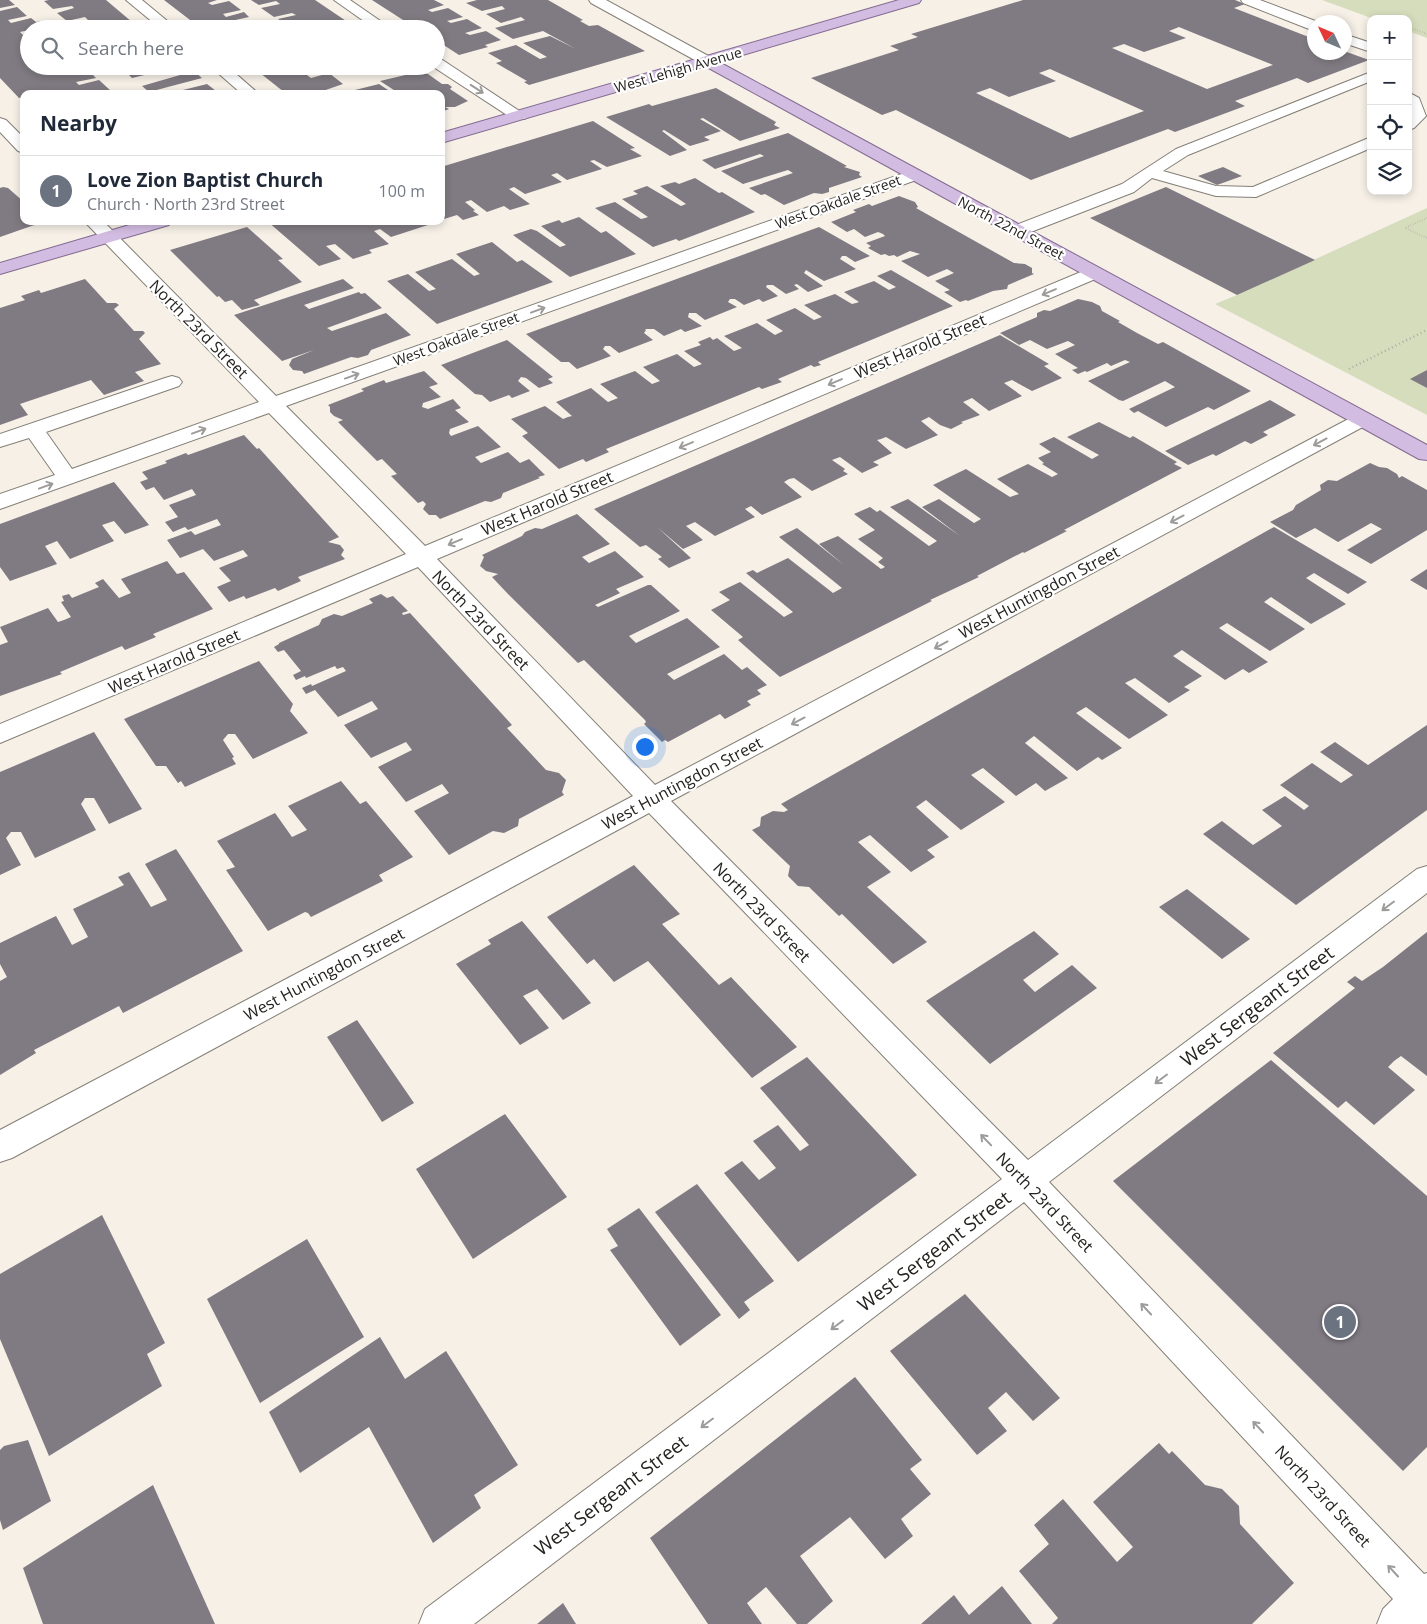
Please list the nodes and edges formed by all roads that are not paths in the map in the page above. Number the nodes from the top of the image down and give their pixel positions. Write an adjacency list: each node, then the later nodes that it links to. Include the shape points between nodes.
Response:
1 (133, 0): 6 (street)
2 (341, 0): 7 (street)
3 (596, 0): 11 (street, North 22nd Street)
4 (914, 0): 11 (main road, West Lehigh Avenue)
5 (1248, 0): 8 (street)
6 (159, 20)
7 (371, 20)
8 (1307, 23)
9 (1352, 41): 10 (street)
10 (1367, 47)
11 (707, 61): 17 (main road, West Lehigh Avenue); 24 (main road, North 22nd Street)
12 (445, 68): 17 (street, one-way to 17)
13 (228, 75): 15 (street)
14 (1367, 78): 23 (street, via 1182,152)
15 (247, 90)
16 (1412, 100): 18 (street, via 1418,116)
17 (519, 116): 20 (main road, West Lehigh Avenue)
18 (1412, 121)
19 (0, 123): 21 (street)
20 (445, 137)
21 (20, 144)
22 (1367, 144): 23 (street, via 1256,192 1237,195)
23 (1152, 172): 27 (street, via 1128,188)
24 (913, 175): 27 (main road, North 22nd Street); 31 (street, West Oakdale Street, one-way to 24)
25 (135, 225): 26 (main road)
26 (101, 230): 28 (main road); 31 (street, North 23rd Street)
27 (1017, 231): 29 (main road, North 22nd Street)
28 (0, 269)
29 (1094, 273): 32 (main road, North 22nd Street); 38 (street, West Harold Street, one-way to 38)
30 (172, 382): 33 (street)
31 (273, 404): 36 (street, West Oakdale Street, one-way to 31); 38 (street, North 23rd Street)
32 (1363, 419): 35 (main road, North 22nd Street); 40 (street, West Huntingdon Street, one-way to 40)
33 (33, 429): 34 (street); 36 (street)
34 (0, 440)
35 (1427, 454)
36 (68, 478): 37 (street, West Oakdale Street, one-way to 36)
37 (0, 502)
38 (421, 556): 39 (street, West Harold Street); 40 (street, North 23rd Street)
39 (0, 734)
40 (652, 799): 42 (street, West Huntingdon Street); 43 (street, North 23rd Street, one-way to 40)
41 (1427, 877): 43 (street, West Sergeant Street, one-way to 43)
42 (0, 1147)
43 (1026, 1182): 44 (street, North 23rd Street, one-way to 43); 45 (street, West Sergeant Street, one-way to 45)
44 (1418, 1606)
45 (440, 1624)

